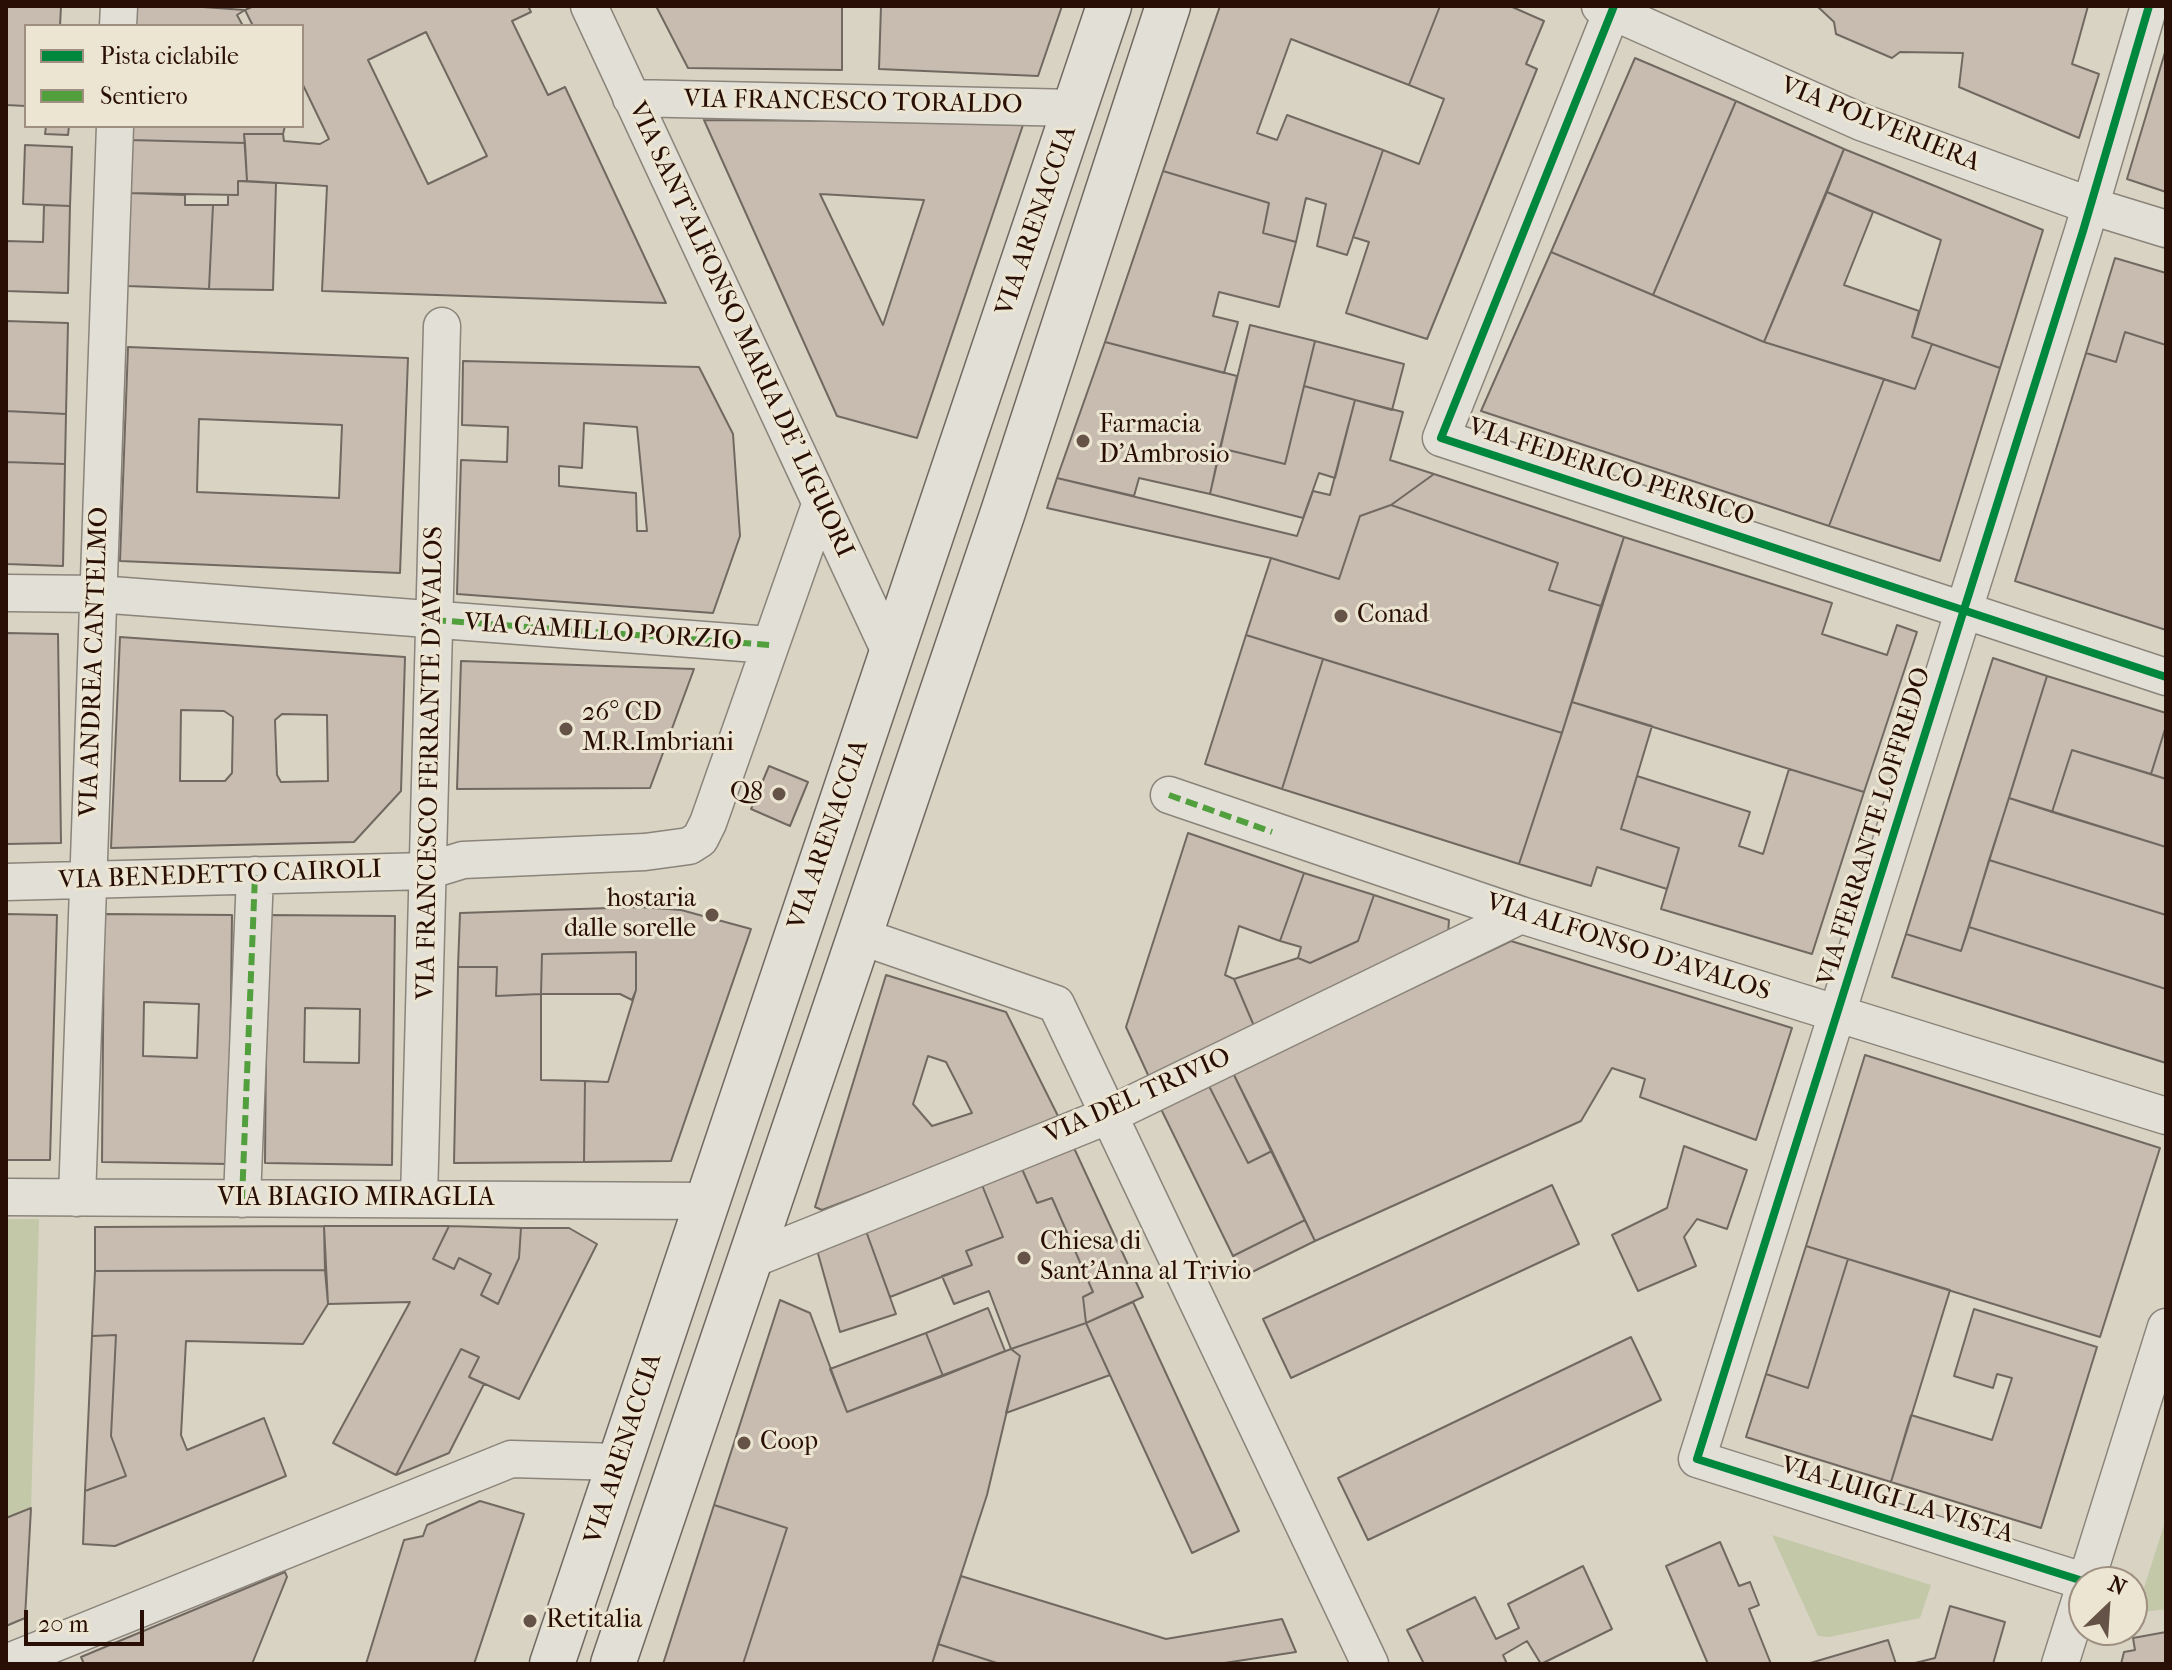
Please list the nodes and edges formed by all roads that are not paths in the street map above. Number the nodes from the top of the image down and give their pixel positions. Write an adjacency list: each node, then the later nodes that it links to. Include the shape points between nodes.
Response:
1 (589, 6): 6 (street, VIA SANT'ALFONSO MARIA DE' LIGUORI)
2 (1109, 6): 7 (main road, VIA ARENACCIA)
3 (1168, 6): 28 (main road, via 1003,512)
4 (2149, 6): 9 (street, VIA FERRANTE LOFFREDO)
5 (1608, 8): 9 (street, VIA POLVERIERA, via 1861,122); 17 (street, VIA FEDERICO PERSICO, via 1441,438)
6 (631, 98): 7 (street, VIA FRANCESCO TORALDO); 12 (street, VIA SANT'ALFONSO MARIA DE' LIGUORI)
7 (1075, 108): 20 (main road, VIA ARENACCIA)
8 (115, 128): 16 (street, VIA ANDREA CANTELMO)
9 (2091, 206): 10 (street, VIA POLVERIERA); 17 (street, VIA FERRANTE LOFFREDO)
10 (2166, 229)
11 (442, 326): 18 (street, VIA FRANCESCO FERRANTE D'AVALOS)
12 (820, 505): 13 (street, VIA SANT'ALFONSO MARIA DE' LIGUORI); 14 (street)
13 (855, 577): 14 (street); 20 (street, VIA SANT'ALFONSO MARIA DE' LIGUORI)
14 (794, 579): 19 (street)
15 (6, 593): 16 (street, VIA CAMILLO PORZIO)
16 (98, 594): 18 (street, VIA CAMILLO PORZIO); 25 (street, VIA ANDREA CANTELMO)
17 (1964, 610): 21 (street, VIA FEDERICO PERSICO); 29 (street, VIA FERRANTE LOFFREDO)
18 (434, 620): 19 (street, VIA CAMILLO PORZIO); 23 (street, VIA FRANCESCO FERRANTE D'AVALOS)
19 (770, 645): 23 (street, VIA BENEDETTO CAIROLI, via 700,839 675,850 463,860)
20 (891, 654): 36 (main road, VIA ARENACCIA)
21 (2166, 677)
22 (1176, 798): 27 (street, VIA ALFONSO D'AVALOS)
23 (427, 871): 24 (street, VIA BENEDETTO CAIROLI); 35 (street, VIA FRANCESCO FERRANTE D'AVALOS)
24 (255, 875): 25 (street, VIA BENEDETTO CAIROLI); 34 (street)
25 (88, 880): 26 (street, VIA BENEDETTO CAIROLI); 33 (street, VIA ANDREA CANTELMO)
26 (6, 882)
27 (1521, 915): 29 (street, VIA ALFONSO D'AVALOS); 30 (street, VIA DEL TRIVIO)
28 (857, 935): 30 (street, via 1056,1004); 37 (main road)
29 (1837, 1014): 31 (street, VIA ALFONSO D'AVALOS); 39 (street, VIA FERRANTE LOFFREDO)
30 (1107, 1116): 37 (street, VIA DEL TRIVIO); 47 (street)
31 (2166, 1116)
32 (6, 1197): 33 (street, VIA BIAGIO MIRAGLIA)
33 (77, 1198): 34 (street, VIA BIAGIO MIRAGLIA)
34 (242, 1199): 35 (street, VIA BIAGIO MIRAGLIA)
35 (419, 1199): 36 (street, VIA BIAGIO MIRAGLIA)
36 (706, 1201): 40 (main road, VIA ARENACCIA)
37 (748, 1261): 46 (main road)
38 (2166, 1327): 41 (street)
39 (1697, 1459): 42 (street, VIA LUIGI LA VISTA)
40 (619, 1462): 44 (street, via 511,1459); 45 (main road, VIA ARENACCIA)
41 (2091, 1566)
42 (2068, 1579)
43 (2068, 1638): 48 (street)
44 (6, 1663)
45 (552, 1664)
46 (613, 1664)
47 (1370, 1664)
48 (2060, 1664)

